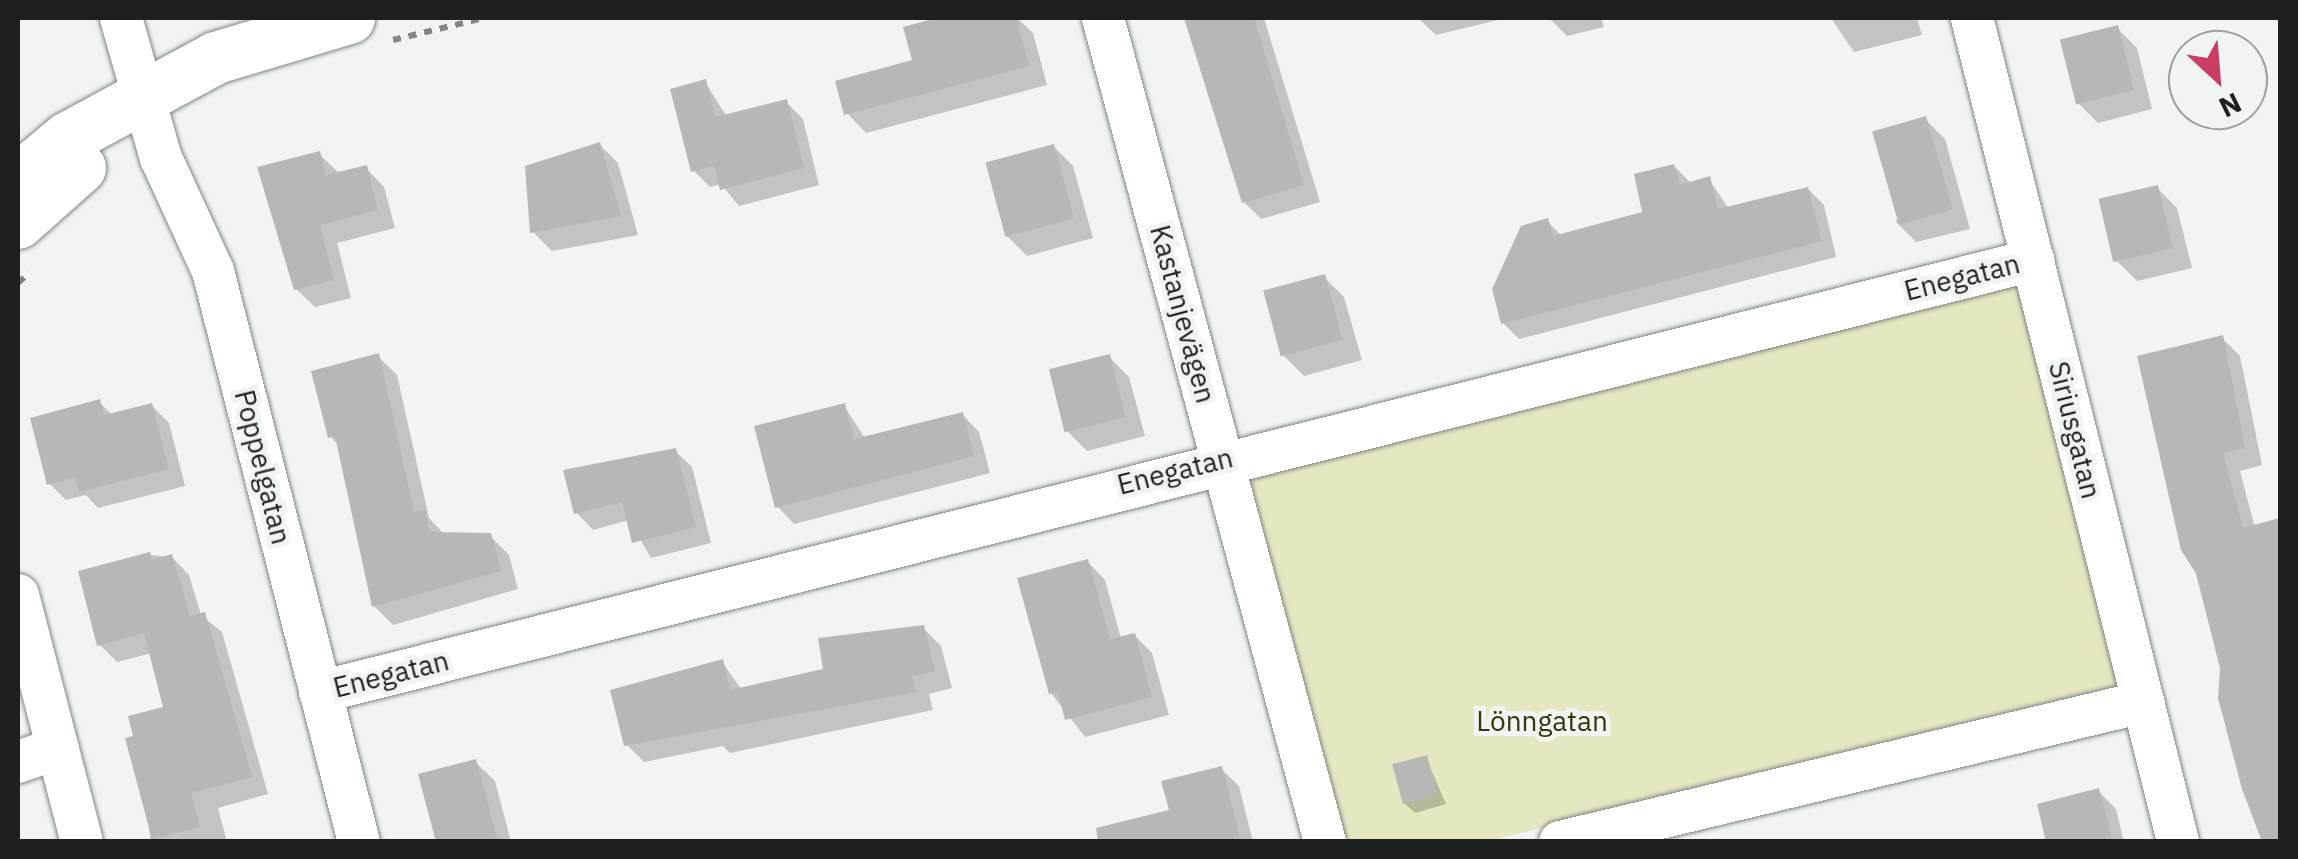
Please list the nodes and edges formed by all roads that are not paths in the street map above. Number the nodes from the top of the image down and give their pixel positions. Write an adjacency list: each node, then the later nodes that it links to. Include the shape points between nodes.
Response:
1 (122, 18): 5 (street, Poppelgatan)
2 (1104, 18): 9 (street, Kastanjevägen)
3 (1972, 18): 8 (street, Siriusgatan)
4 (359, 32): 5 (street, via 230,52)
5 (144, 101): 6 (street, via 68,138); 7 (street); 11 (street, Poppelgatan, via 213,271)
6 (18, 180)
7 (26, 245)
8 (2033, 260): 9 (street, Enegatan); 12 (street, Siriusgatan)
9 (1222, 459): 11 (street, Enegatan); 17 (street, Kastanjevägen)
10 (18, 594): 13 (street)
11 (320, 692): 16 (street, Poppelgatan)
12 (2142, 702): 18 (street); 19 (street, Siriusgatan)
13 (58, 748): 14 (street); 15 (street)
14 (18, 762)
15 (82, 842)
16 (359, 842)
17 (1324, 842)
18 (1560, 842)
19 (2178, 842)

